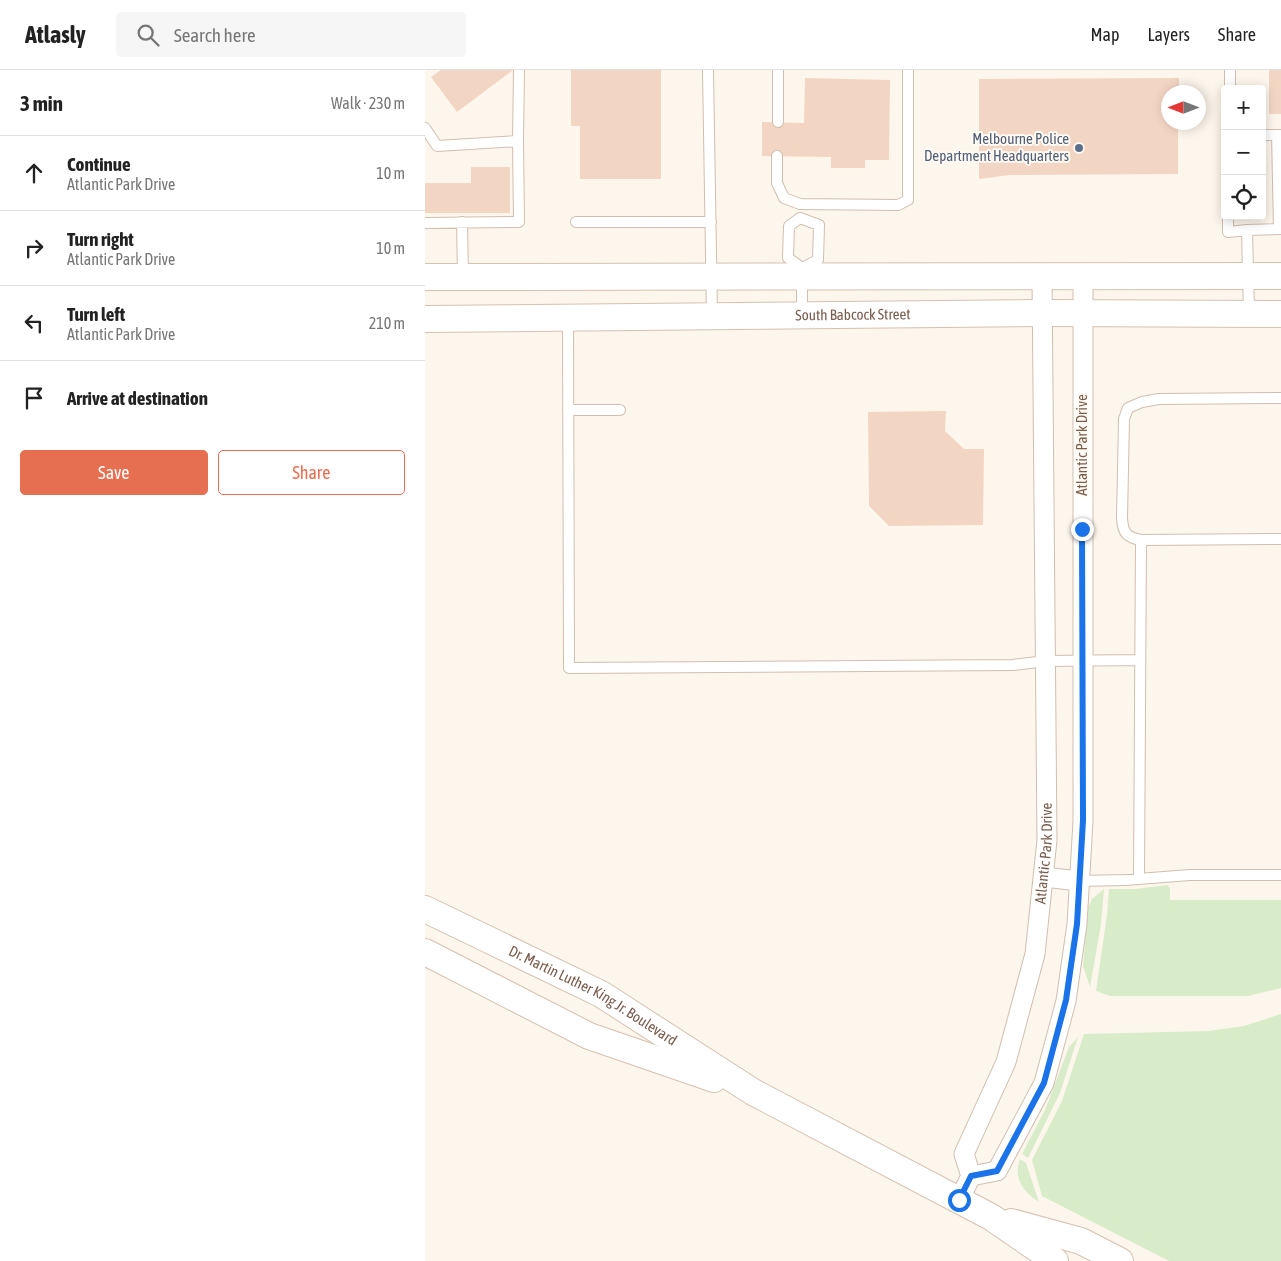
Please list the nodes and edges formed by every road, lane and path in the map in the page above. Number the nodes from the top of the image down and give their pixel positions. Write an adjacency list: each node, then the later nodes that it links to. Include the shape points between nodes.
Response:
1 (519, 70): 11 (lane)
2 (708, 70): 18 (lane)
3 (778, 70): 7 (lane)
4 (908, 70): 13 (lane, via 908,200 899,205)
5 (1230, 70): 6 (lane)
6 (1230, 85)
7 (778, 122)
8 (425, 128): 11 (lane, via 437,146)
9 (1279, 135): 10 (lane); 20 (lane)
10 (1266, 136)
11 (518, 141): 16 (lane, via 519,222)
12 (777, 156): 13 (lane, via 780,191 784,198)
13 (800, 204): 14 (lane)
14 (800, 218): 22 (lane, via 789,226 788,258); 22 (lane, via 819,225 818,260)
15 (1228, 220): 21 (lane, via 1228,232)
16 (462, 222): 19 (lane); 29 (lane)
17 (576, 222): 18 (lane)
18 (711, 222): 23 (lane)
19 (426, 223)
20 (1280, 229): 21 (lane)
21 (1247, 230): 26 (lane)
22 (802, 272): 23 (main road); 24 (main road); 34 (lane)
23 (712, 276): 29 (main road); 35 (lane)
24 (1042, 276): 25 (main road); 30 (street, Atlantic Park Drive)
25 (1083, 276): 26 (main road); 31 (street, Atlantic Park Drive)
26 (1248, 276): 27 (main road); 32 (lane)
27 (1281, 276)
28 (425, 277): 29 (main road)
29 (463, 277)
30 (1042, 313): 31 (main road, South Babcock Street); 34 (main road, South Babcock Street); 44 (street, Atlantic Park Drive)
31 (1082, 313): 32 (main road, South Babcock Street); 45 (street, Atlantic Park Drive)
32 (1249, 314): 33 (main road, South Babcock Street)
33 (1281, 314)
34 (803, 316): 35 (main road, South Babcock Street)
35 (712, 317): 37 (main road, South Babcock Street)
36 (425, 319): 37 (main road, South Babcock Street)
37 (568, 319): 39 (lane)
38 (1281, 398): 42 (lane, via 1159,399 1128,408 1123,419 1123,531 1129,538)
39 (568, 410): 40 (lane); 44 (lane, via 569,668 1013,665)
40 (620, 410)
41 (1281, 539): 42 (lane)
42 (1141, 540): 43 (lane)
43 (1140, 660): 45 (lane); 48 (lane)
44 (1046, 661): 45 (lane); 47 (street, Atlantic Park Drive, via 1047,840)
45 (1083, 661): 49 (street, Atlantic Park Drive, via 1083,820)
46 (1281, 875): 48 (lane)
47 (1044, 877): 49 (street); 53 (street, Atlantic Park Drive, via 1035,954 1006,1062 963,1154)
48 (1139, 879): 49 (lane)
49 (1079, 881): 53 (street, Atlantic Park Drive, via 1077,924 1066,1000 1044,1083 997,1171)
50 (425, 909): 52 (main road, Dr. Martin Luther King Jr. Boulevard, via 601,994)
51 (425, 952): 52 (main road, Dr. Martin Luther King Jr. Boulevard, via 589,1036)
52 (753, 1092): 54 (main road, Dr. Martin Luther King Jr. Boulevard)
53 (971, 1176): 54 (street)
54 (959, 1200): 55 (main road, Dr. Martin Luther King Jr. Boulevard)
55 (991, 1217): 56 (main road, Dr. Martin Luther King Jr. Boulevard); 57 (main road, Dr. Martin Luther King Jr. Boulevard, via 1081,1241)
56 (1055, 1261)
57 (1120, 1261)

